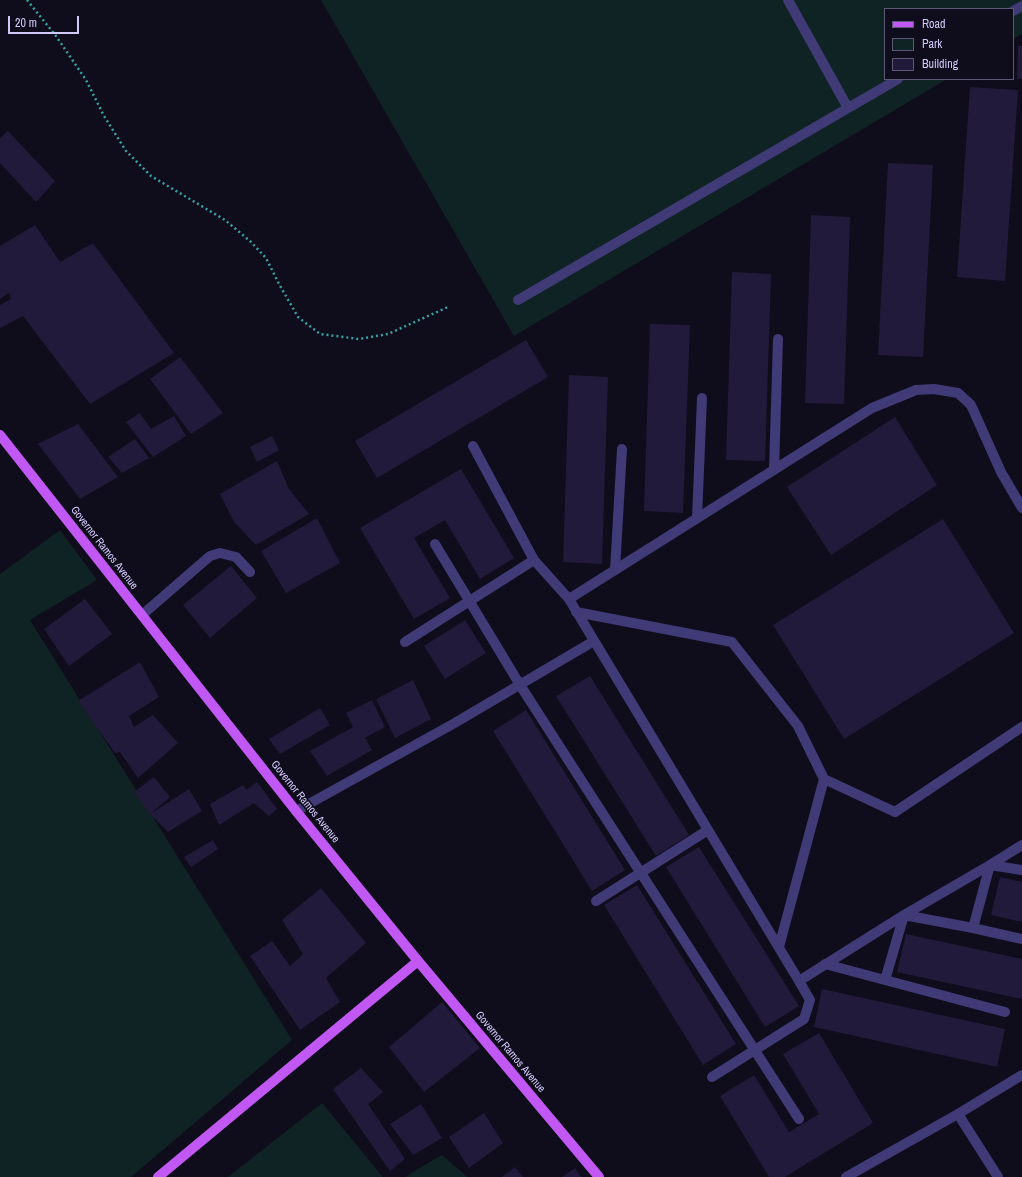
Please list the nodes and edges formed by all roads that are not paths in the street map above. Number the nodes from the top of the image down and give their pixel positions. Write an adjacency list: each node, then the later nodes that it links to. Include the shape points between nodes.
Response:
1 (788, 0): 3 (street)
2 (896, 80): 3 (street)
3 (848, 108): 4 (street)
4 (518, 300)
5 (778, 339): 10 (street)
6 (702, 398): 12 (street)
7 (0, 435): 20 (main road, Governor Ramos Avenue)
8 (472, 446): 14 (street)
9 (622, 449): 15 (street)
10 (774, 470): 11 (street, via 872,408 916,390 934,389 958,393 971,405 1001,472); 12 (street)
11 (1022, 508)
12 (697, 518): 15 (street)
13 (434, 544): 18 (street)
14 (534, 560): 17 (street); 18 (street)
15 (615, 570): 17 (street)
16 (250, 572): 20 (street, via 236,557 220,553 210,556)
17 (569, 599): 19 (street)
18 (469, 602): 22 (street); 23 (street)
19 (576, 612): 21 (street); 25 (street, via 732,642 798,726)
20 (142, 615): 26 (main road, Governor Ramos Avenue)
21 (594, 641): 23 (street); 27 (street)
22 (405, 642)
23 (520, 686): 26 (street); 31 (street)
24 (1022, 727): 25 (street, via 895,812)
25 (824, 779): 36 (street)
26 (296, 811): 37 (main road, Governor Ramos Avenue)
27 (708, 830): 31 (street); 36 (street)
28 (1022, 845): 29 (street)
29 (990, 865): 30 (street); 33 (street); 34 (street)
30 (1022, 870)
31 (640, 873): 32 (street); 42 (street)
32 (596, 902)
33 (904, 915): 34 (street); 38 (street); 39 (street)
34 (973, 928): 35 (street)
35 (1022, 939)
36 (779, 948): 40 (street)
37 (418, 961): 47 (main road); 48 (main road, Governor Ramos Avenue)
38 (825, 964): 39 (street); 40 (street)
39 (885, 980): 41 (street)
40 (799, 981): 42 (street, via 810,1000 804,1019)
41 (1005, 1012)
42 (754, 1050): 44 (street); 46 (street)
43 (1022, 1076): 45 (street)
44 (712, 1077)
45 (958, 1114): 49 (street); 50 (street)
46 (799, 1119)
47 (158, 1177)
48 (599, 1177)
49 (846, 1177)
50 (998, 1177)

